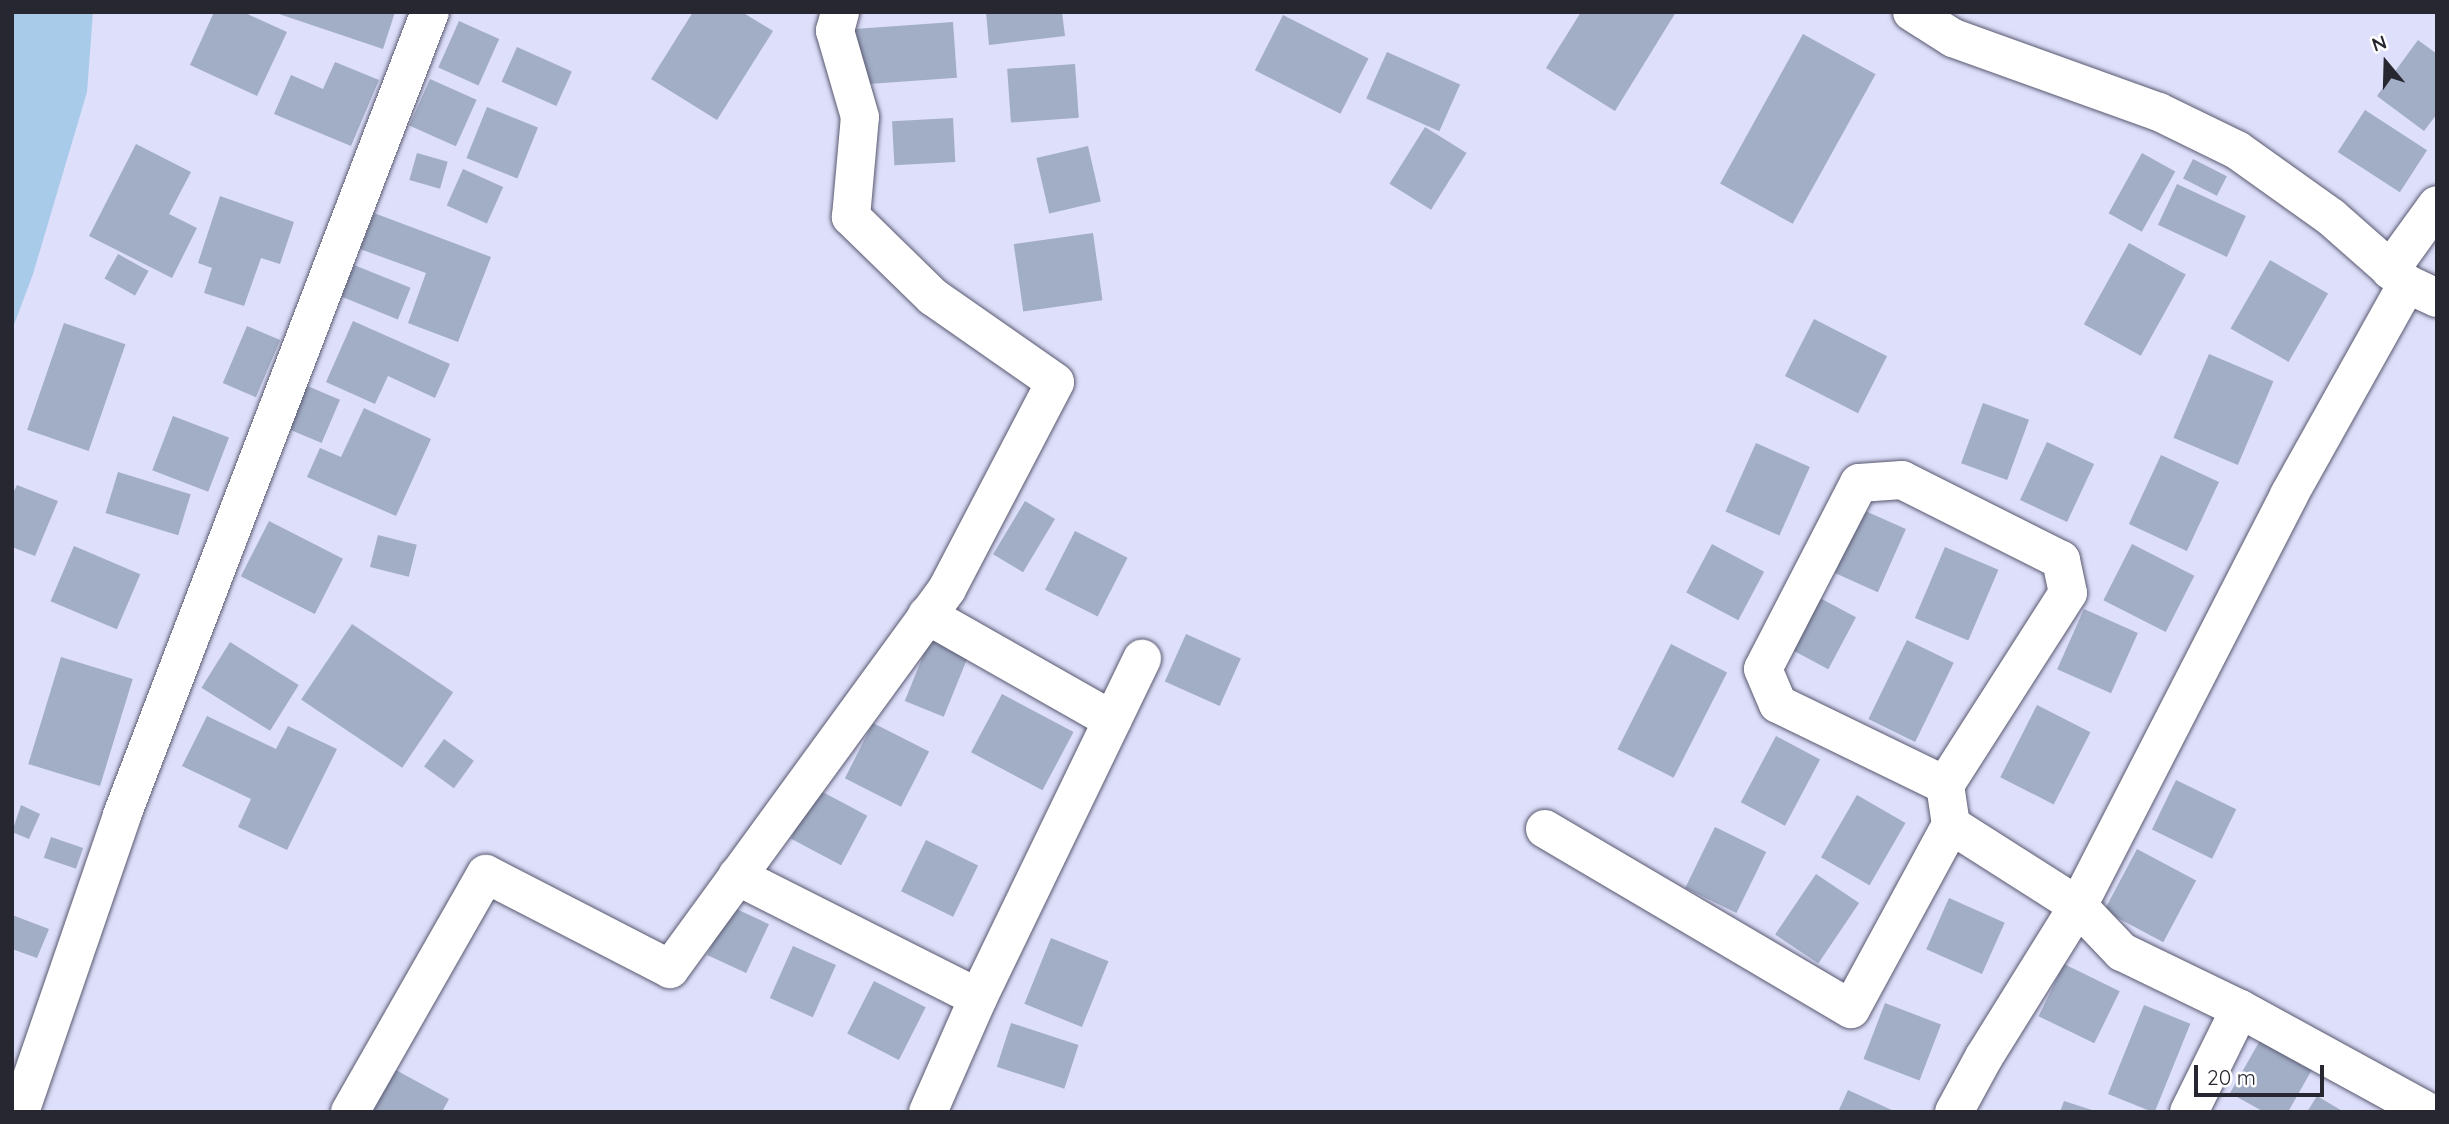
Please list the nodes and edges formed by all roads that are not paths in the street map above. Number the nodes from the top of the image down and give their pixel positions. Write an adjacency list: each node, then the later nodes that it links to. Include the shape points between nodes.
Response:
1 (430, 12): 16 (street, via 122,815)
2 (840, 12): 6 (street, via 835,31 860,117 851,217 933,296 1055,382 947,589)
3 (1912, 12): 5 (street, via 1953,38 2159,112 2237,150 2331,217)
4 (2437, 205): 5 (street)
5 (2411, 284): 13 (street, via 2289,495)
6 (928, 615): 8 (street); 12 (street)
7 (1142, 659): 8 (street)
8 (1112, 720): 14 (street)
9 (1945, 785): 9 (street, via 1778,704 1763,669 1859,483 1902,480 2061,560 2068,593); 10 (street)
10 (1951, 825): 11 (street, via 1851,1009); 13 (street)
11 (1545, 829)
12 (737, 876): 14 (street); 17 (street, via 670,969 486,874)
13 (2078, 906): 15 (street, via 2122,952); 19 (street, via 1983,1057)
14 (978, 998): 18 (street)
15 (2241, 1009): 20 (street); 21 (street)
16 (20, 1112)
17 (350, 1112)
18 (929, 1112)
19 (1954, 1112)
20 (2189, 1112)
21 (2428, 1112)

